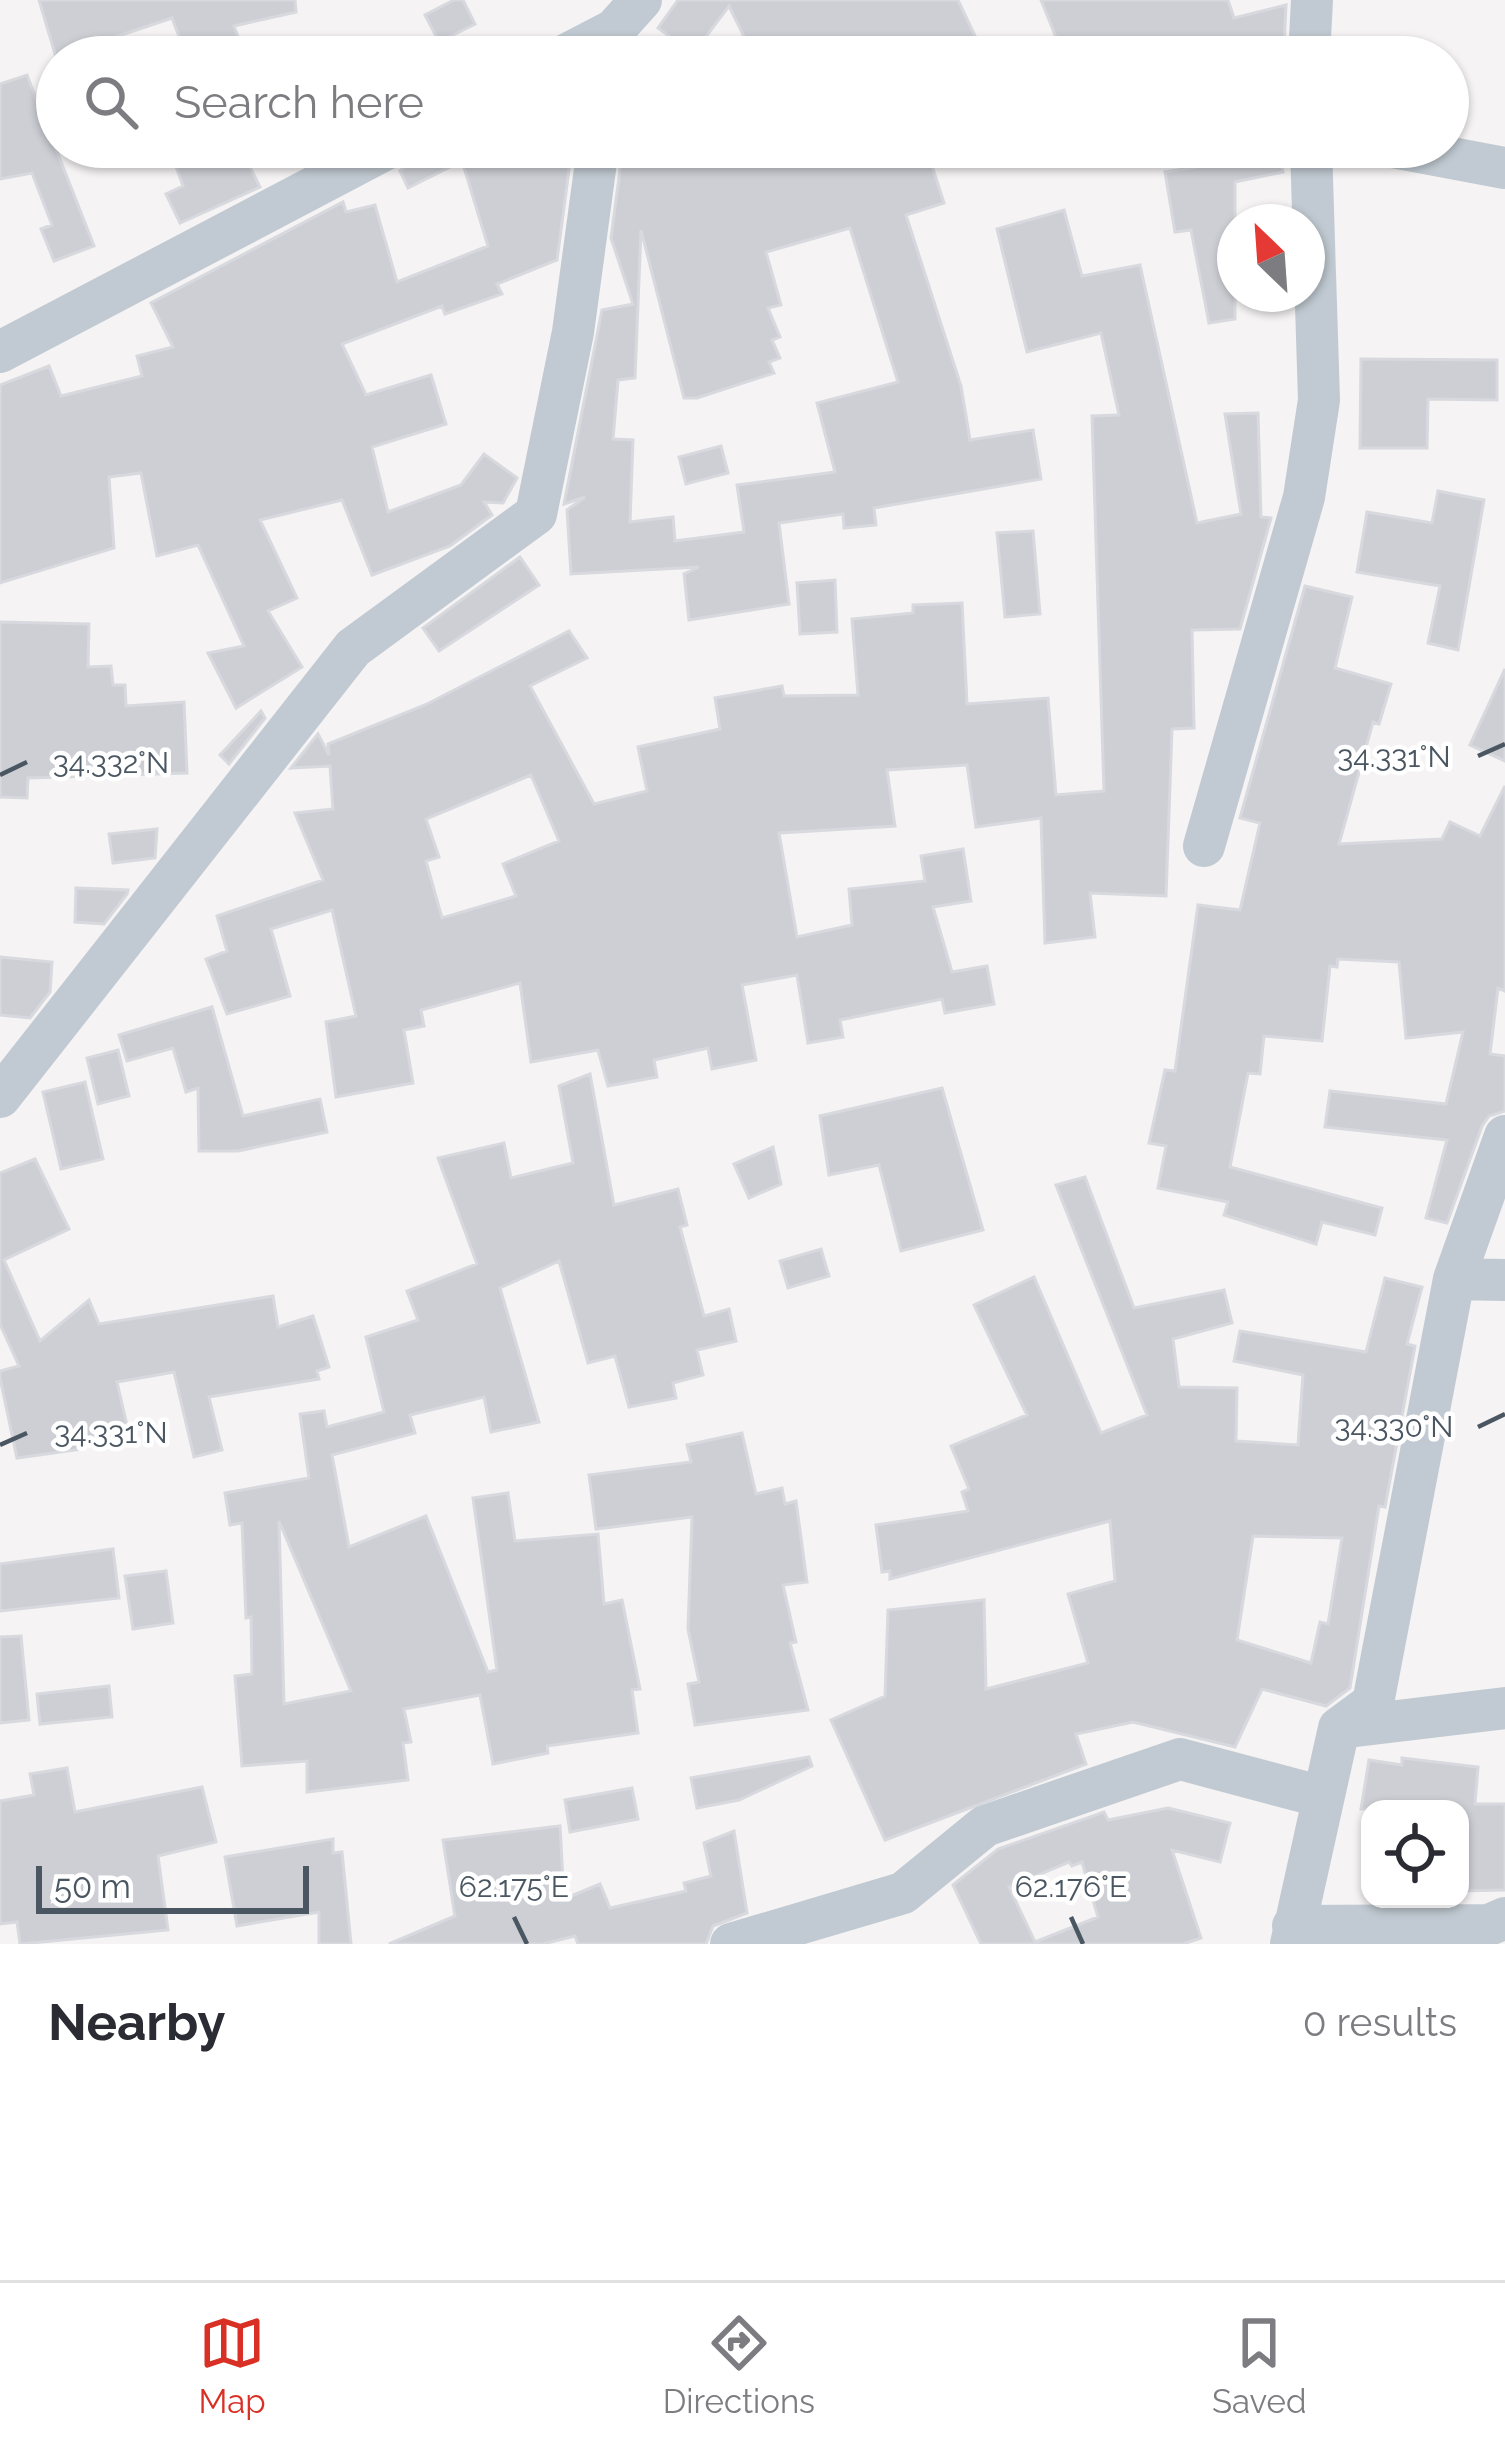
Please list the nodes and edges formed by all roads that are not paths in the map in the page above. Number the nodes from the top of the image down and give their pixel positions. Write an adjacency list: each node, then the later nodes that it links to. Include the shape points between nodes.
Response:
1 (1312, 0): 2 (street)
2 (1310, 36)
3 (1469, 161): 7 (street)
4 (350, 168): 8 (street)
5 (595, 168): 10 (street, via 536,514 353,648)
6 (1312, 168): 9 (street, via 1319,400 1304,497)
7 (1505, 168)
8 (0, 352)
9 (1204, 846)
10 (0, 1097)
11 (1505, 1136): 12 (street)
12 (1454, 1280): 13 (street); 15 (street, via 1373,1703)
13 (1505, 1280)
14 (1505, 1708): 15 (street)
15 (1339, 1728): 16 (street)
16 (1323, 1798): 18 (street); 19 (street, via 1180,1759 985,1826 903,1892)
17 (1505, 1918): 18 (street)
18 (1292, 1935)
19 (731, 1944)

